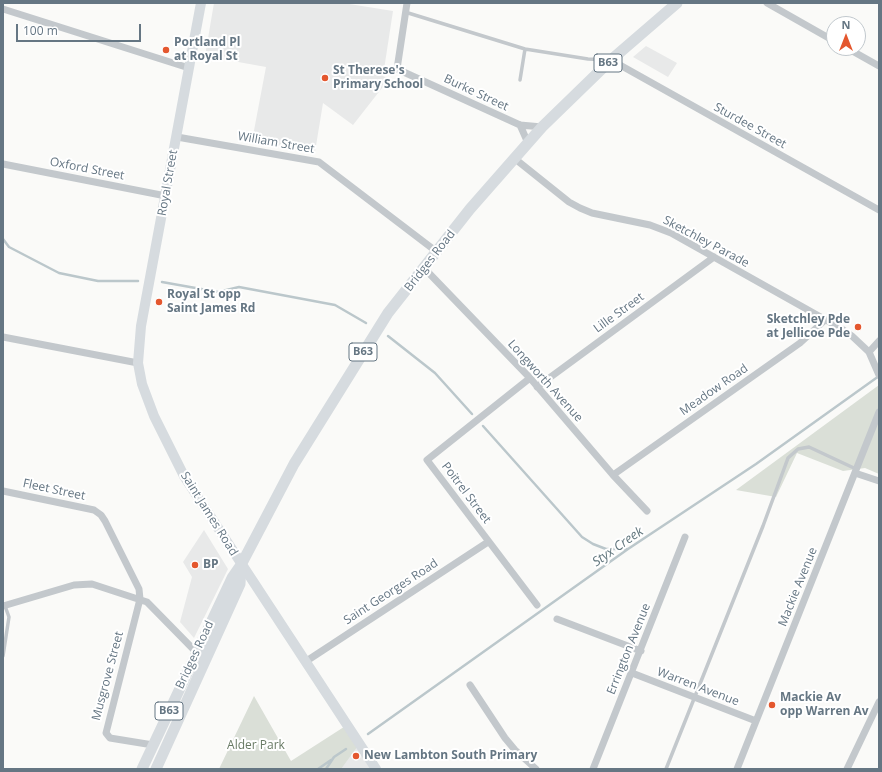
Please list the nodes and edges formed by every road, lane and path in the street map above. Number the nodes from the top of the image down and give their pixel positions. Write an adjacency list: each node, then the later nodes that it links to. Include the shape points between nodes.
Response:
1 (201, 3): 12 (main road, Royal Street)
2 (407, 3): 6 (street, Burke Street)
3 (678, 3): 10 (main road, Bridges Road / B63)
4 (767, 3): 7 (street)
5 (3, 9): 12 (street)
6 (406, 12): 8 (lane); 14 (street, Burke Street, via 397,69)
7 (826, 36)
8 (525, 49): 10 (lane); 13 (lane)
9 (861, 56): 11 (street)
10 (611, 60): 15 (main road, Bridges Road / B63); 21 (street, Sturdee Street)
11 (879, 66)
12 (189, 68): 16 (main road, Royal Street)
13 (520, 80)
14 (520, 125): 15 (street, Burke Street); 17 (street)
15 (542, 128): 17 (main road, Bridges Road / B63)
16 (177, 137): 20 (main road, Royal Street); 22 (street, William Street, via 318,162)
17 (528, 143): 18 (main road, Bridges Road / B63)
18 (514, 158): 22 (main road, Bridges Road / B63); 23 (street, Sketchley Parade, via 580,208 660,228)
19 (3, 164): 20 (street, Oxford Street)
20 (166, 196): 29 (main road, Royal Street, via 141,326)
21 (879, 210)
22 (437, 252): 24 (main road, Bridges Road / B63)
23 (714, 257): 25 (street, Sketchley Parade); 32 (street, Lille Street)
24 (424, 268): 31 (street, Longworth Avenue); 41 (main road, Bridges Road / B63, via 388,313 351,370 294,464)
25 (825, 320): 28 (street, Sketchley Parade, via 852,336); 35 (street, Meadow Road, via 800,343)
26 (3, 337): 29 (street)
27 (879, 341): 28 (street)
28 (869, 352): 30 (street, Sketchley Parade)
29 (138, 363): 41 (main road, Saint James Road, via 147,397 177,463)
30 (879, 376)
31 (530, 378): 32 (street, Longworth Avenue); 40 (street, Poitrel Street, via 427,460)
32 (537, 387): 35 (street, Longworth Avenue)
33 (879, 412): 34 (street, Mackie Avenue)
34 (856, 471): 36 (street); 53 (lane, via 809,448 798,449 788,458); 55 (street, Mackie Avenue)
35 (613, 475): 38 (street, Longworth Avenue)
36 (879, 481)
37 (3, 491): 42 (street, Fleet Street, via 80,506 101,514 139,589)
38 (647, 511)
39 (685, 537): 46 (street, Errington Avenue)
40 (488, 542): 43 (street, Poitrel Street); 50 (street, Saint Georges Road)
41 (241, 565): 47 (main road, Bridges Road / B63, via 232,578); 49 (main road, Bridges Road / B63, via 240,584); 50 (main road, Saint James Road)
42 (140, 599): 44 (street, via 92,584 83,584); 47 (street, via 156,610); 56 (street, Musgrove Street, via 106,733 110,738)
43 (537, 605)
44 (4, 606): 48 (lane, via 9,617)
45 (557, 619): 46 (street)
46 (641, 651): 51 (street, Errington Avenue)
47 (196, 652): 49 (street); 56 (main road, Bridges Road / B63)
48 (3, 656)
49 (206, 661): 58 (main road, Bridges Road / B63)
50 (305, 662): 59 (main road, Saint James Road)
51 (632, 673): 53 (street, Warren Avenue); 61 (street, Errington Avenue)
52 (470, 685): 60 (street, via 505,738)
53 (694, 697): 55 (street, Warren Avenue); 62 (lane)
54 (879, 702): 64 (street)
55 (756, 721): 63 (street, Mackie Avenue)
56 (153, 744): 57 (main road, Bridges Road / B63)
57 (142, 769)
58 (156, 769)
59 (376, 769)
60 (536, 769)
61 (593, 769)
62 (666, 769)
63 (737, 769)
64 (847, 769)

